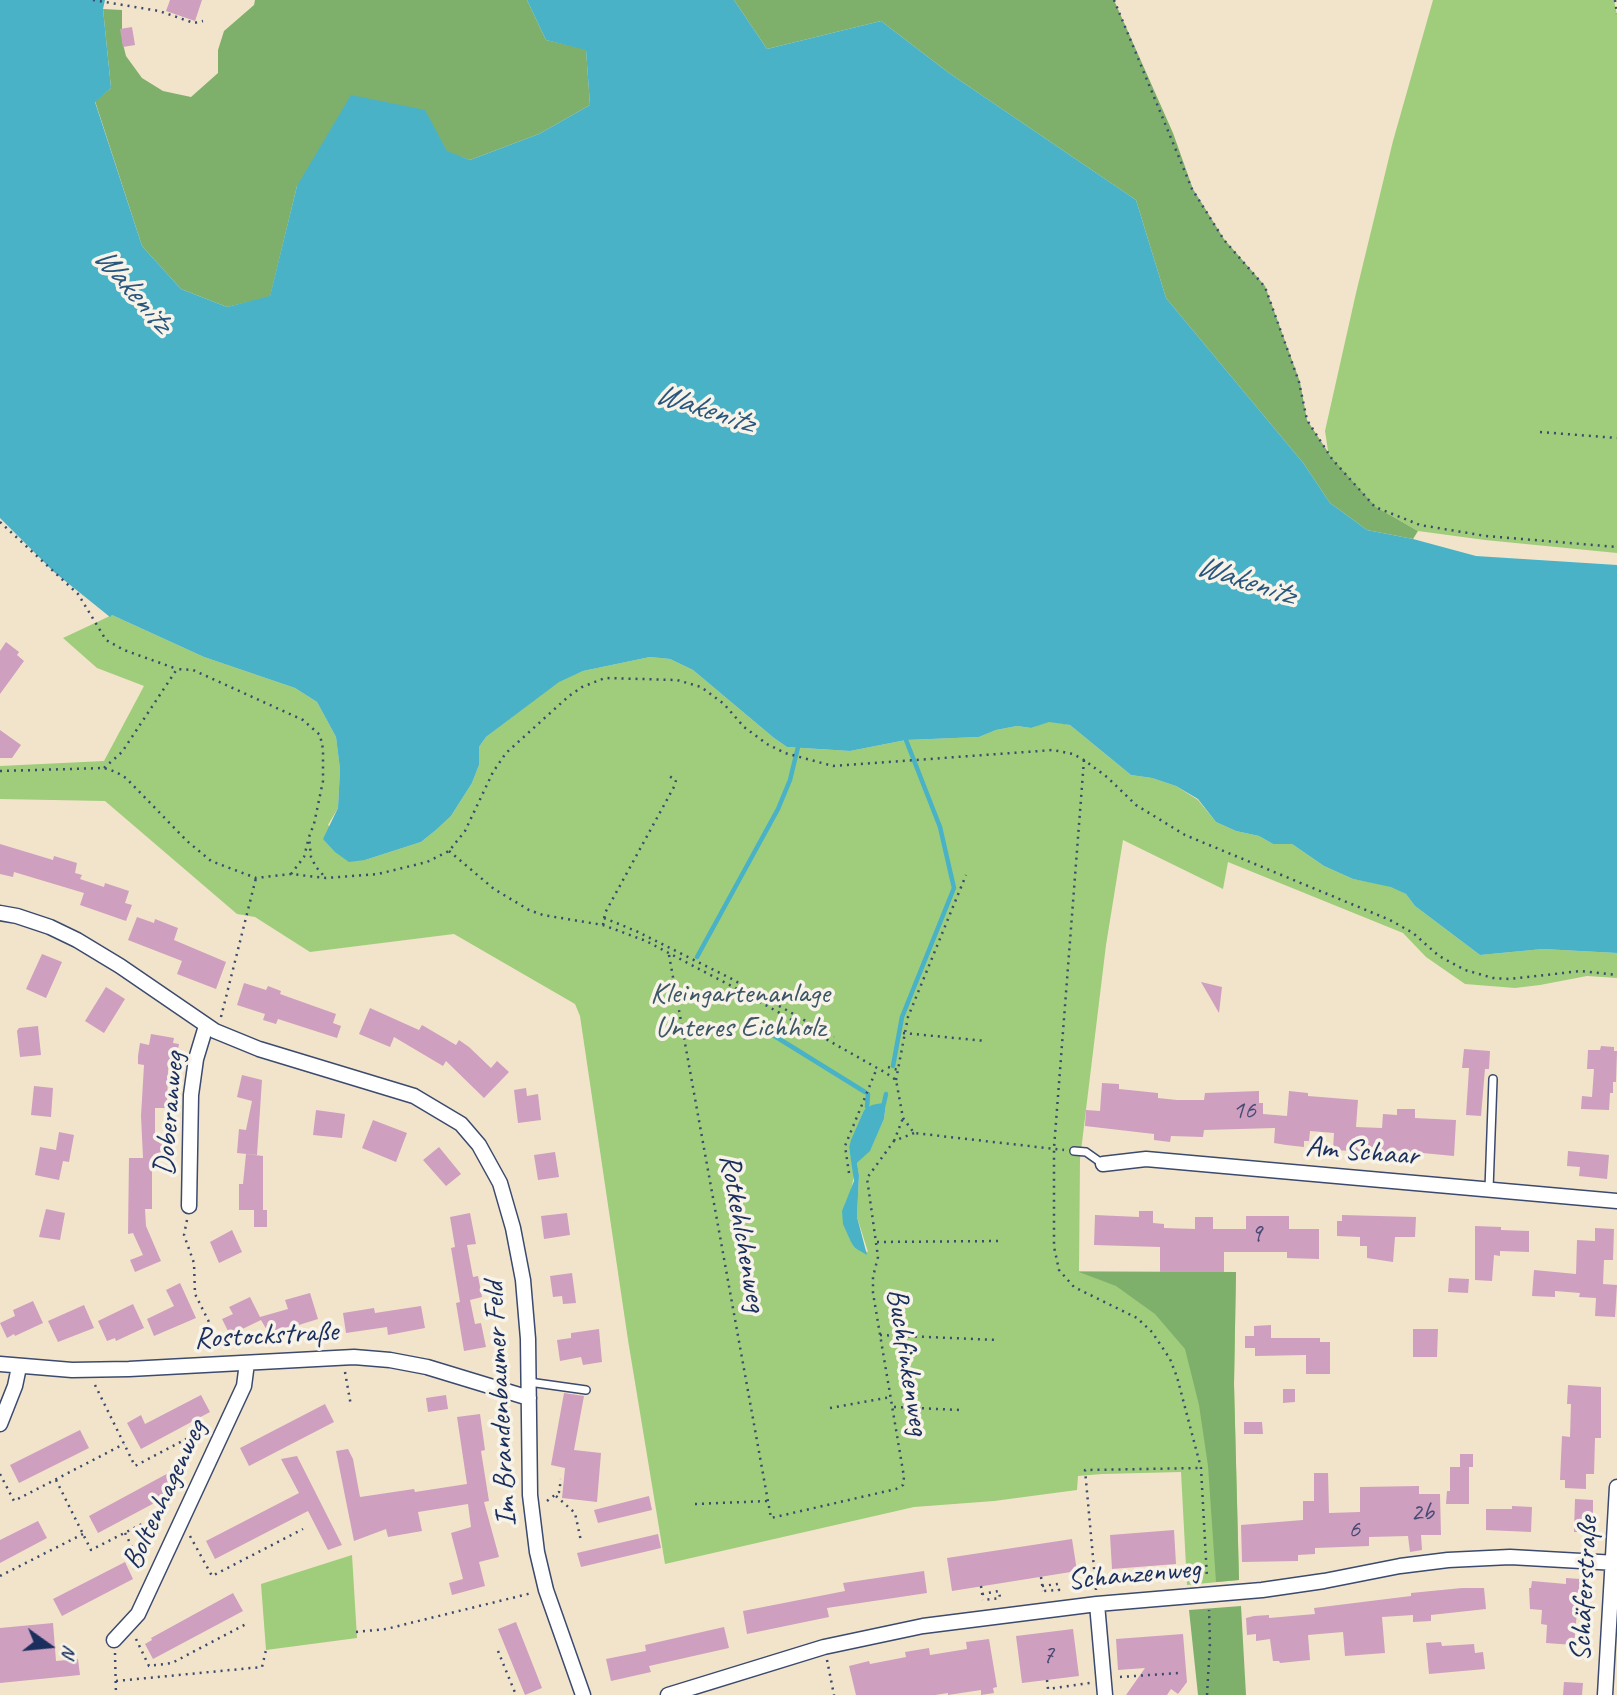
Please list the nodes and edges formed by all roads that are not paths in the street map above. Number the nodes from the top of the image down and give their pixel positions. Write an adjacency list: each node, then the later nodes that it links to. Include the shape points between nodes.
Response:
1 (0, 914): 2 (street, Im Brandenbaumer Feld, via 17,916 77,940)
2 (210, 1029): 8 (street, Doberanweg, via 196,1059 191,1095); 12 (street, Im Brandenbaumer Feld, via 259,1049 414,1096 461,1124 500,1183 513,1228 523,1280)
3 (1493, 1079): 6 (lane)
4 (1074, 1151): 5 (lane, via 1086,1152)
5 (1103, 1164): 6 (street, Am Schaar, via 1146,1159)
6 (1489, 1190): 7 (street, Am Schaar)
7 (1617, 1201)
8 (189, 1206)
9 (247, 1363): 11 (street, Rostockstraße); 14 (street, Rostockstraße, via 390,1360); 19 (street, Boltenhagenweg, via 244,1386 138,1615)
10 (0, 1364): 11 (street, Rostockstraße)
11 (19, 1367): 15 (street)
12 (529, 1382): 13 (lane); 14 (street, Im Brandenbaumer Feld)
13 (586, 1390)
14 (529, 1398): 21 (street, Im Brandenbaumer Feld, via 531,1506 537,1552 545,1590)
15 (0, 1424)
16 (1617, 1487): 17 (street, Schäferstraße)
17 (1615, 1562): 18 (street, Schanzenweg, via 1510,1557 1448,1560 1324,1581); 23 (street, Schäferstraße)
18 (1097, 1604): 20 (street); 22 (street, Schanzenweg, via 923,1626 824,1647)
19 (114, 1640)
20 (1104, 1685)
21 (583, 1695)
22 (668, 1695)
23 (1605, 1695)

